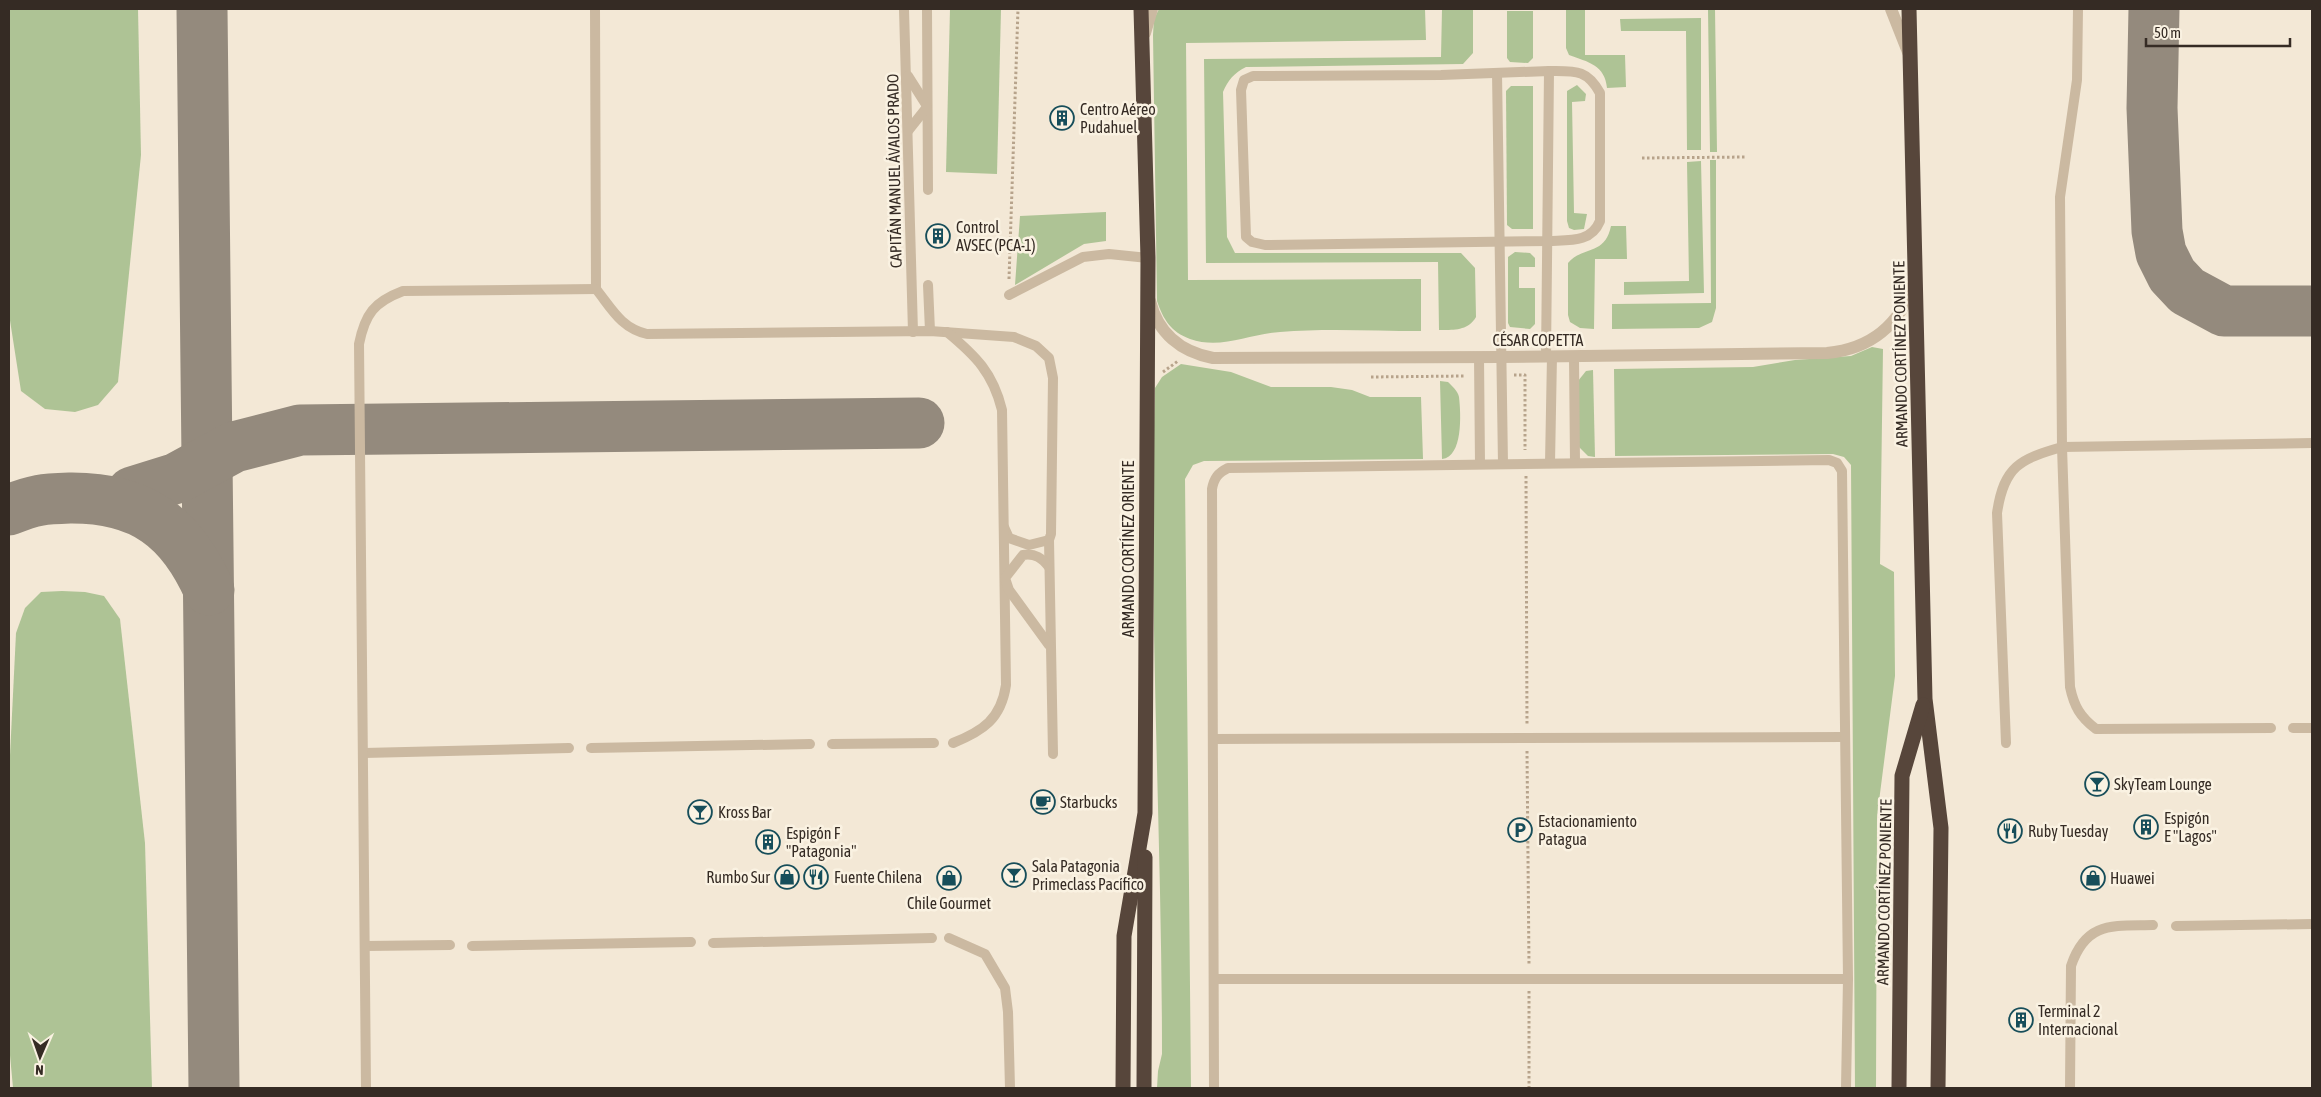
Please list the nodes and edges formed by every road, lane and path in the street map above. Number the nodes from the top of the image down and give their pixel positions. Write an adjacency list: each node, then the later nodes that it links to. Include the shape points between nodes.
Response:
1 (595, 9): 25 (lane)
2 (904, 9): 14 (lane, CAPITÁN MANUEL ÁVALOS PRADO)
3 (927, 9): 15 (lane, CAPITÁN MANUEL ÁVALOS PRADO)
4 (1018, 9): 27 (path)
5 (1141, 9): 10 (highway, ARMANDO CORTÍNEZ ORIENTE)
6 (1152, 9): 10 (street)
7 (1891, 9): 11 (street)
8 (1909, 9): 11 (highway, ARMANDO CORTÍNEZ PONIENTE)
9 (2078, 9): 41 (lane, via 2077,80 2060,197)
10 (1142, 51): 22 (highway, ARMANDO CORTÍNEZ ORIENTE)
11 (1908, 52): 23 (highway, ARMANDO CORTÍNEZ PONIENTE)
12 (1549, 71): 13 (lane); 21 (lane); 21 (lane, via 1573,71 1588,77 1600,94 1601,110 1600,222 1596,230 1583,239)
13 (1496, 73): 20 (lane); 20 (lane, via 1253,76 1244,80 1241,90 1246,238 1252,242 1281,245)
14 (907, 75): 15 (lane); 16 (lane, CAPITÁN MANUEL ÁVALOS PRADO)
15 (927, 107): 16 (lane); 19 (lane, CAPITÁN MANUEL ÁVALOS PRADO)
16 (908, 131): 28 (lane, CAPITÁN MANUEL ÁVALOS PRADO)
17 (1746, 157): 18 (path)
18 (1642, 158)
19 (928, 190)
20 (1500, 241): 21 (lane); 35 (lane)
21 (1549, 241): 32 (lane)
22 (1148, 258): 26 (highway, ARMANDO CORTÍNEZ ORIENTE); 27 (lane, via 1109,254 1083,257)
23 (1916, 269): 33 (street, CÉSAR COPETTA, via 1910,297 1894,321 1871,340 1842,351); 52 (highway, ARMANDO CORTÍNEZ PONIENTE)
24 (928, 285): 29 (lane)
25 (596, 289): 28 (lane, via 622,323 633,331 647,334); 66 (lane, via 403,291 386,297 372,309 362,327 358,344)
26 (1148, 294): 31 (street, CÉSAR COPETTA, via 1164,331); 39 (highway, ARMANDO CORTÍNEZ ORIENTE)
27 (1009, 295)
28 (913, 332): 29 (lane)
29 (930, 332): 30 (lane)
30 (948, 332): 47 (lane, via 982,363 998,394 1002,410); 48 (lane, via 1014,337 1036,346 1048,358 1053,378 1052,528)
31 (1191, 353): 34 (street, CÉSAR COPETTA, via 1225,358); 39 (path, via 1156,378)
32 (1549, 356): 33 (street, CÉSAR COPETTA); 35 (street, CÉSAR COPETTA); 44 (lane)
33 (1574, 356): 42 (lane)
34 (1479, 357): 35 (street, CÉSAR COPETTA); 38 (lane)
35 (1501, 357): 36 (lane)
36 (1502, 375): 43 (path, via 1525,375); 46 (lane)
37 (1371, 376): 38 (path)
38 (1480, 376): 45 (lane)
39 (1147, 393): 68 (highway, ARMANDO CORTÍNEZ ORIENTE)
40 (2312, 443): 41 (lane)
41 (2062, 447): 53 (lane, via 2070,687 2078,712 2096,729); 61 (lane, via 2030,456 2015,467 2000,494 1997,513)
42 (1575, 462): 44 (lane); 56 (lane, via 1829,460 1837,463 1842,471)
43 (1525, 463): 44 (lane); 46 (lane); 57 (path)
44 (1550, 463)
45 (1480, 464): 46 (lane); 58 (lane, via 1228,468 1221,471 1214,479 1212,489)
46 (1503, 464)
47 (1004, 526): 48 (lane, via 1009,538 1020,544 1040,544); 50 (lane)
48 (1049, 540): 49 (lane)
49 (1049, 567): 50 (lane, via 1043,559 1031,554 1023,555); 51 (lane)
50 (1005, 578): 51 (lane, via 1009,590); 60 (lane, via 1004,697 1000,709 982,729)
51 (1050, 646): 67 (lane)
52 (1925, 698): 89 (highway, ARMANDO CORTÍNEZ PONIENTE, via 1902,776); 90 (highway, ARMANDO CORTÍNEZ PONIENTE, via 1941,828)
53 (2271, 728)
54 (2293, 728): 55 (lane)
55 (2312, 728)
56 (1843, 736): 57 (lane); 81 (lane)
57 (1527, 738): 58 (lane); 80 (path)
58 (1214, 739): 79 (lane)
59 (934, 743): 63 (lane)
60 (953, 743)
61 (2006, 743)
62 (810, 744): 65 (lane)
63 (832, 744)
64 (568, 748): 66 (lane)
65 (591, 748)
66 (364, 753): 76 (lane)
67 (1054, 754)
68 (1145, 813): 84 (highway, ARMANDO CORTÍNEZ ORIENTE, via 1124,936); 85 (highway)
69 (2312, 924): 71 (lane)
70 (2153, 926): 91 (lane, via 2107,927 2083,940 2076,952 2071,966)
71 (2176, 926)
72 (932, 938): 75 (lane)
73 (949, 938): 83 (lane, via 985,954 1005,988)
74 (691, 942): 78 (lane)
75 (713, 942)
76 (366, 946): 77 (lane); 82 (lane)
77 (450, 946)
78 (472, 946)
79 (1214, 978): 80 (lane); 86 (lane)
80 (1529, 979): 81 (lane); 87 (path)
81 (1848, 979): 88 (lane)
82 (366, 1088)
83 (1010, 1088)
84 (1123, 1088)
85 (1144, 1088)
86 (1214, 1088)
87 (1529, 1088)
88 (1846, 1088)
89 (1899, 1088)
90 (1938, 1088)
91 (2070, 1088)

